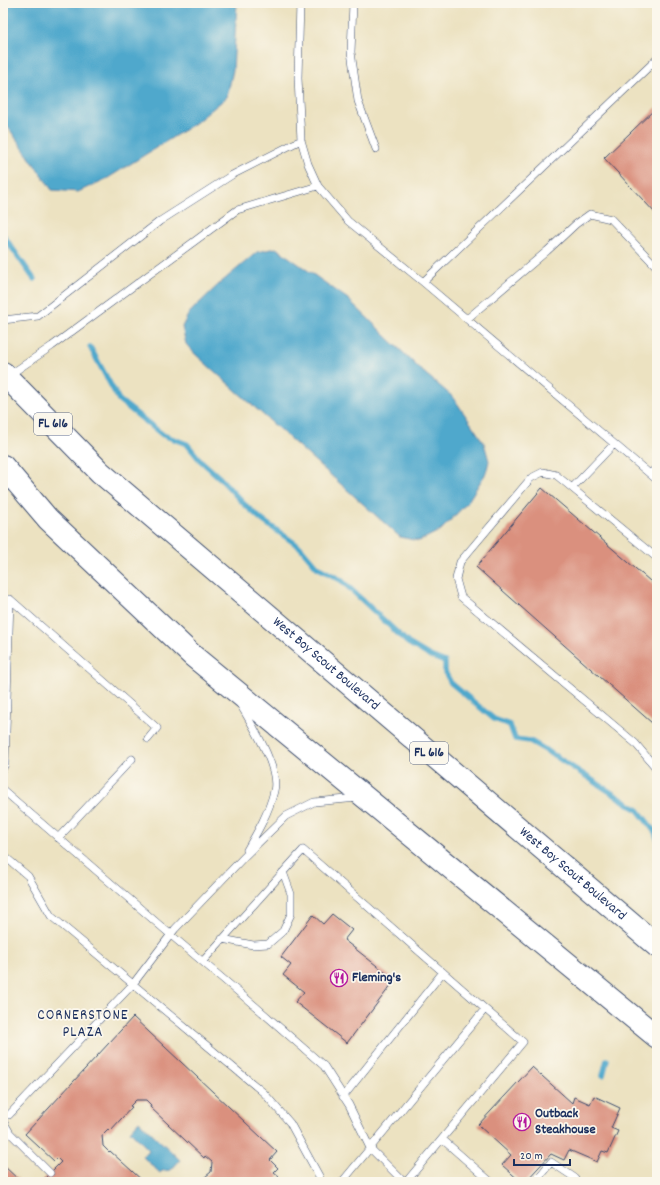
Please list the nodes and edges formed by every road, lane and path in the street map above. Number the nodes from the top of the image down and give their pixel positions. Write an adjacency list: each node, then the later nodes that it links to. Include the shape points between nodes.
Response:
1 (300, 3): 4 (lane, via 298,78)
2 (353, 3): 5 (lane, via 351,52 358,101)
3 (657, 59): 8 (lane)
4 (301, 140): 6 (lane); 10 (lane, via 232,175 160,221 38,316)
5 (376, 149)
6 (318, 186): 8 (lane, via 348,221); 11 (lane, via 236,210 52,346)
7 (657, 267): 9 (lane, via 610,218 590,214)
8 (422, 282): 9 (lane)
9 (466, 319): 12 (lane)
10 (3, 320)
11 (4, 376): 33 (main road, West Boy Scout Boulevard / FL 616, via 100,472)
12 (614, 444): 15 (lane); 17 (lane)
13 (3, 466): 20 (main road, via 48,520 193,656)
14 (657, 467): 15 (lane)
15 (650, 474): 16 (lane)
16 (657, 480)
17 (572, 488): 18 (lane); 24 (lane, via 556,475 543,472 531,478 460,562 456,579 461,597 635,743)
18 (657, 558)
19 (7, 599): 21 (lane, via 157,728); 23 (lane)
20 (229, 685): 26 (main road); 29 (lane, via 262,742 274,773 275,790 266,815)
21 (148, 740)
22 (132, 759): 27 (lane)
23 (3, 768)
24 (657, 769)
25 (3, 790): 27 (lane)
26 (366, 798): 29 (lane, via 314,802 286,816); 38 (main road)
27 (58, 838): 31 (lane)
28 (3, 855): 36 (lane, via 28,876 51,916)
29 (244, 857): 31 (lane)
30 (283, 872): 32 (lane); 32 (lane, via 291,894 291,914 282,931 268,944 252,945); 35 (lane, via 303,850)
31 (171, 935): 34 (lane); 36 (lane)
32 (222, 939): 34 (lane)
33 (657, 946)
34 (203, 961): 39 (lane, via 324,1066)
35 (443, 972): 37 (lane); 39 (lane)
36 (132, 984): 40 (lane, via 9,1115); 45 (lane, via 264,1093 290,1123)
37 (484, 1009): 42 (lane, via 523,1042); 43 (lane)
38 (657, 1037)
39 (343, 1096): 43 (lane)
40 (3, 1115)
41 (3, 1121): 44 (lane, via 10,1133)
42 (442, 1139): 47 (lane); 48 (lane)
43 (370, 1148): 46 (lane); 47 (lane)
44 (50, 1173)
45 (320, 1182)
46 (342, 1182)
47 (405, 1182)
48 (491, 1182)
49 (535, 1182): 50 (lane, via 551,1162 575,1178)
50 (576, 1182)

